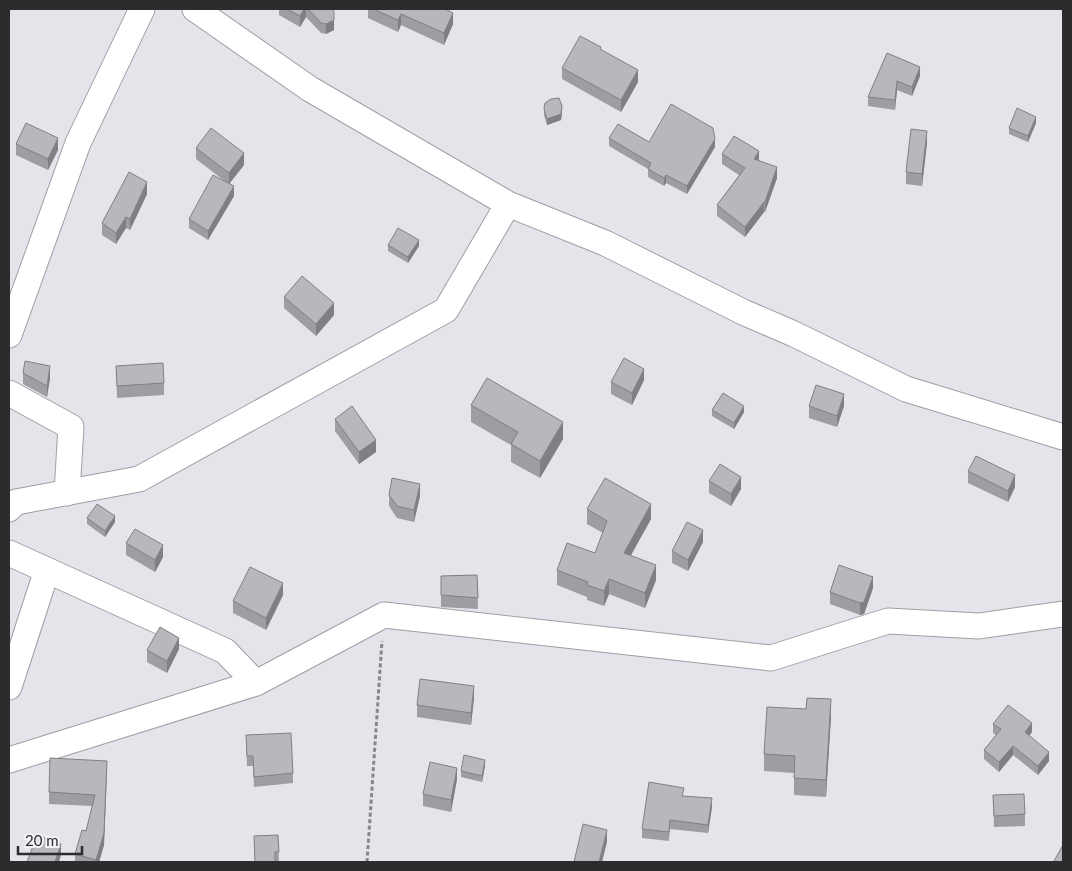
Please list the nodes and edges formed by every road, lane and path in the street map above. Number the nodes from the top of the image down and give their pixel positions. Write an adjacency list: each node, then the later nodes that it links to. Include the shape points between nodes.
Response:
1 (142, 9): 4 (street, via 78,143)
2 (195, 9): 3 (street, via 310,89)
3 (508, 204): 6 (street, via 605,243 906,389); 7 (street, via 446,310 139,479)
4 (9, 334)
5 (9, 393): 7 (street, via 71,427)
6 (1063, 438)
7 (67, 493): 8 (street, via 16,502)
8 (9, 509)
9 (9, 553): 10 (street)
10 (47, 570): 13 (street, via 225,651); 14 (street)
11 (1063, 614): 12 (street, via 979,626 888,621 770,658)
12 (384, 615): 13 (street); 16 (path)
13 (256, 683): 15 (street)
14 (9, 687)
15 (9, 760)
16 (367, 862)

